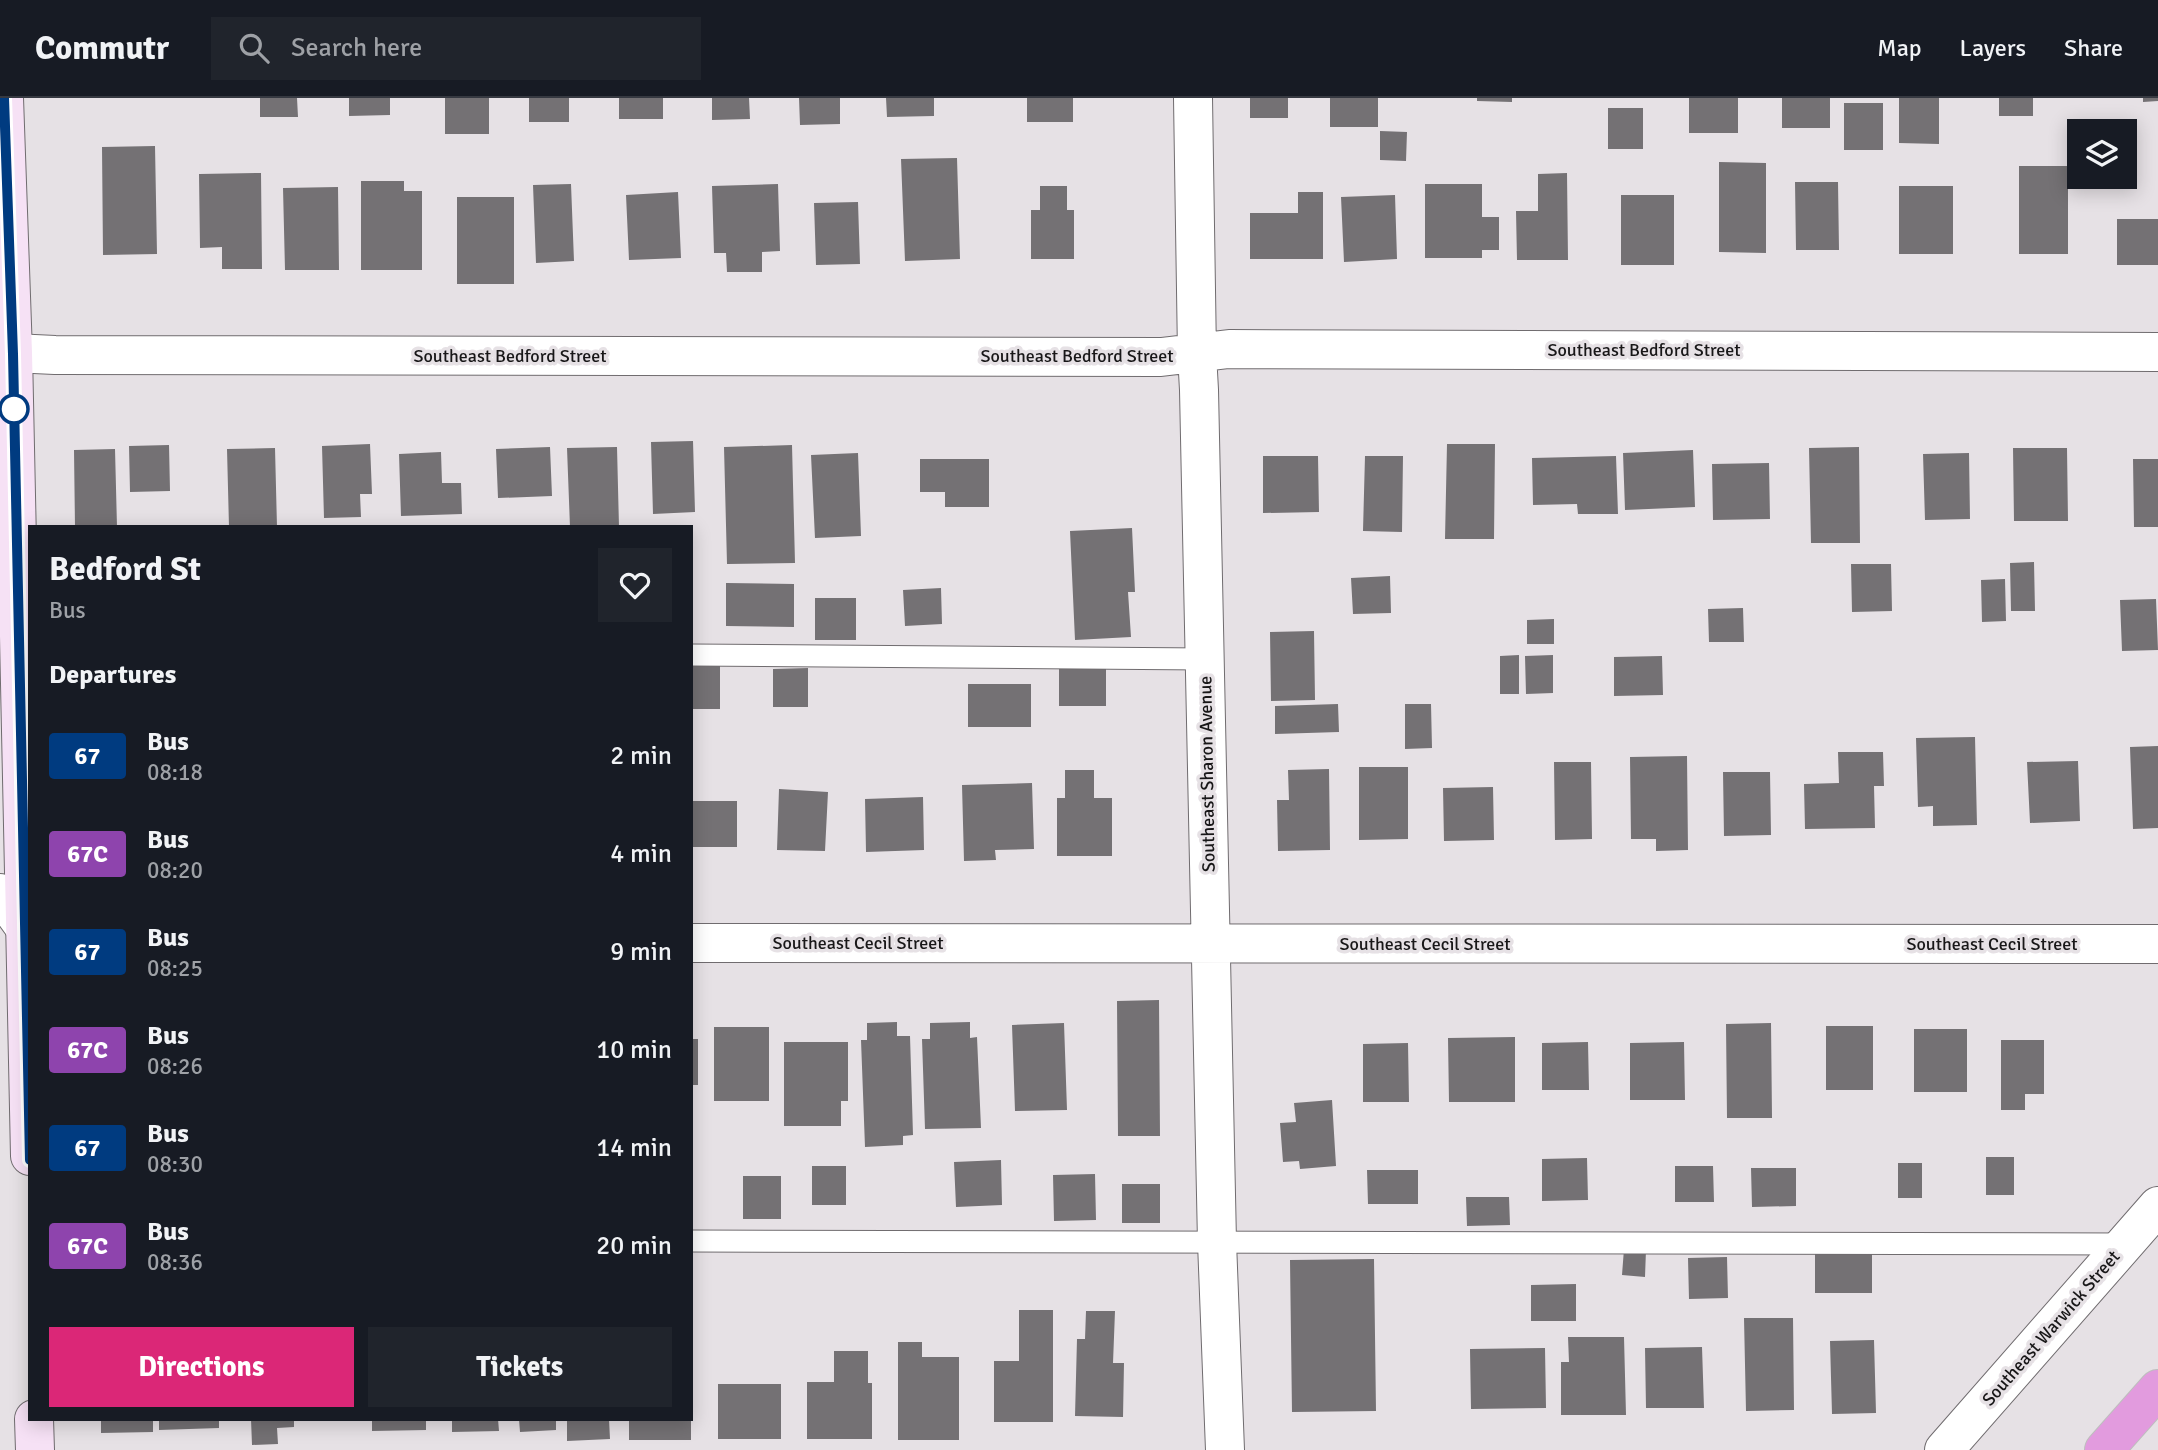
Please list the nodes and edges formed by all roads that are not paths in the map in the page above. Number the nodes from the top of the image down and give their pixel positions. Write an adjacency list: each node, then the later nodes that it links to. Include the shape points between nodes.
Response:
1 (4, 98): 3 (street)
2 (1193, 98): 5 (street, Southeast Sharon Avenue)
3 (6, 348): 5 (street, Southeast Bedford Street); 6 (street)
4 (2158, 352): 5 (street, Southeast Bedford Street, via 1229,349)
5 (1197, 354): 8 (street, Southeast Sharon Avenue)
6 (24, 650): 10 (street)
7 (693, 655): 8 (lane)
8 (1205, 659): 12 (street, Southeast Sharon Avenue)
9 (0, 893): 10 (street)
10 (27, 929): 14 (street)
11 (693, 943): 12 (street, Southeast Cecil Street)
12 (1210, 944): 13 (street, Southeast Cecil Street); 17 (street, Southeast Sharon Avenue)
13 (2158, 944)
14 (28, 1005)
15 (2158, 1206): 18 (street, Southeast Warwick Street)
16 (693, 1241): 17 (lane)
17 (1217, 1242): 18 (lane); 22 (street, Southeast Sharon Avenue)
18 (2125, 1244): 23 (street, Southeast Warwick Street)
19 (2158, 1389): 24 (highway)
20 (34, 1421): 21 (street)
21 (35, 1450)
22 (1224, 1450)
23 (1944, 1450)
24 (2104, 1450)

